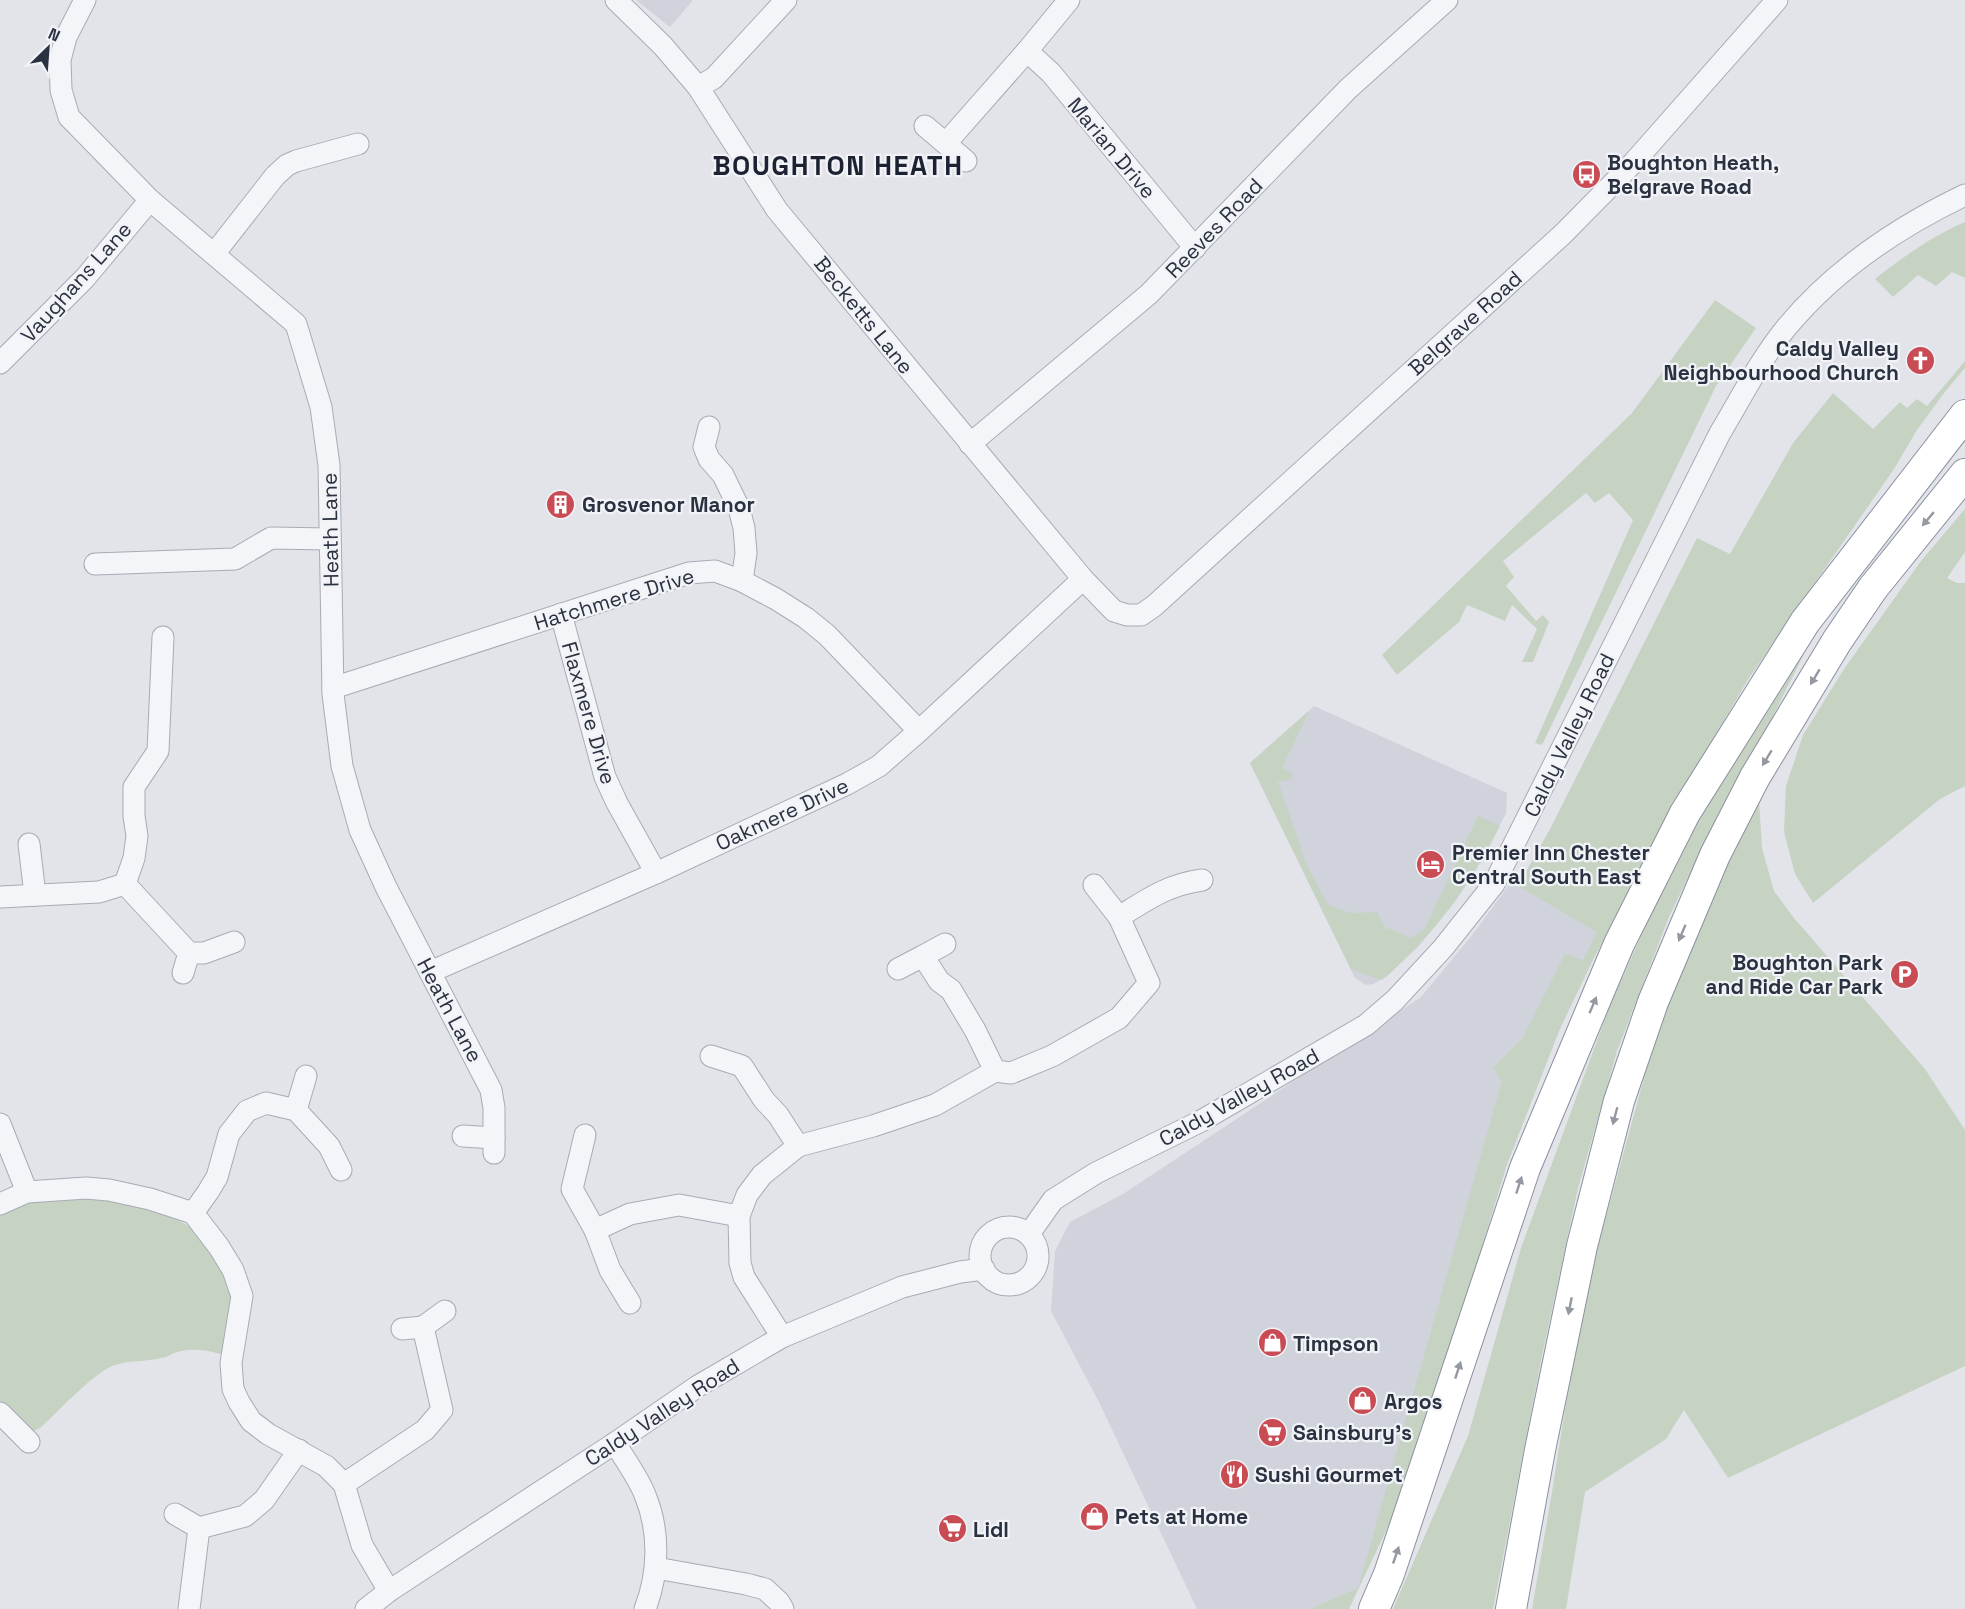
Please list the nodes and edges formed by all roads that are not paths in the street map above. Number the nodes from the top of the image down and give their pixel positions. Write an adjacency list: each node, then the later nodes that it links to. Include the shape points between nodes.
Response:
1 (85, 0): 14 (street, Heath Lane, via 66,37 60,60 61,90 69,117)
2 (616, 0): 8 (street, Becketts Lane, via 663,45)
3 (786, 0): 8 (street, via 714,78)
4 (1069, 0): 7 (street)
5 (1447, 0): 15 (street, Reeves Road, via 1348,89)
6 (1777, 0): 27 (street, Belgrave Road, via 1634,162 1563,234 1154,606 1141,615)
7 (1027, 51): 10 (street); 15 (street, Marian Drive, via 1051,74)
8 (698, 87): 20 (street, Becketts Lane, via 777,210)
9 (926, 126): 10 (street)
10 (946, 143): 12 (street)
11 (358, 144): 16 (street, via 286,165)
12 (966, 161)
13 (1965, 195): 60 (street, Caldy Valley Road, via 1927,213 1870,249 1817,294 1779,338 1720,433 1494,884 1443,948 1366,1025 1201,1121 1096,1173 1053,1200)
14 (150, 200): 16 (street, Heath Lane); 17 (street, Vaughans Lane, via 85,278)
15 (1195, 248): 20 (street, Reeves Road, via 1149,294)
16 (213, 254): 22 (street, Heath Lane, via 296,324 321,407 329,465)
17 (0, 363)
18 (1965, 415): 78 (highway, one-way to 18, via 1525,1168 1619,944 1685,813 1799,632)
19 (701, 444): 25 (street, via 723,475 739,508 746,554)
20 (970, 444): 24 (street, Becketts Lane)
21 (1965, 474): 79 (highway, one-way to 79, via 1873,588 1755,777 1715,855 1653,1002 1619,1101 1582,1246)
22 (329, 539): 23 (street, via 271,538 235,559); 29 (street, Heath Lane)
23 (95, 564)
24 (1083, 579): 27 (street, Becketts Lane, via 1114,611); 30 (street, Oakmere Drive)
25 (742, 582): 26 (street, Hatchmere Drive, via 715,571 689,573); 30 (street, Hatchmere Drive, via 796,611 827,635)
26 (561, 614): 29 (street, Hatchmere Drive); 32 (street, Flaxmere Drive, via 605,777)
27 (1127, 615)
28 (163, 637): 34 (street, via 158,752 134,787 137,836)
29 (333, 688): 44 (street, Heath Lane, via 342,766 360,830)
30 (919, 731): 32 (street, Oakmere Drive, via 879,766 847,784)
31 (29, 844): 36 (street)
32 (656, 873): 44 (street, Oakmere Drive)
33 (1202, 880): 38 (street, via 1163,890)
34 (125, 884): 36 (street, via 99,892); 41 (street)
35 (1094, 885): 38 (street)
36 (35, 895): 37 (street)
37 (0, 897)
38 (1119, 916): 47 (street, via 1149,983 1119,1018 1011,1073)
39 (234, 942): 41 (street, via 204,953)
40 (945, 944): 42 (street)
41 (189, 953): 45 (street)
42 (923, 957): 43 (street); 47 (street, via 939,981 951,990)
43 (898, 969)
44 (430, 972): 52 (street, Heath Lane, via 491,1090 494,1146)
45 (183, 974)
46 (711, 1056): 53 (street, via 742,1066)
47 (994, 1071): 53 (street, via 935,1105)
48 (306, 1076): 49 (street)
49 (296, 1110): 54 (street, via 329,1146); 57 (street, via 266,1103 247,1111 229,1134 217,1176)
50 (0, 1124): 55 (street)
51 (585, 1135): 59 (street, via 572,1189)
52 (463, 1136)
53 (798, 1146): 58 (street, via 762,1175)
54 (341, 1170)
55 (27, 1192): 56 (street); 57 (street, via 109,1190)
56 (0, 1204)
57 (193, 1213): 68 (street, via 233,1270 243,1296 231,1363 233,1389 252,1420 268,1434)
58 (738, 1216): 59 (street, via 679,1205 630,1214); 64 (street, via 744,1277)
59 (594, 1230): 62 (street, via 610,1270)
60 (1029, 1234): 61 (street, via 1004,1227 992,1233 983,1243); 61 (street, via 1038,1248 1038,1265 1028,1279 1004,1285)
61 (984, 1269): 64 (street, Caldy Valley Road, via 902,1287)
62 (630, 1303)
63 (445, 1311): 69 (street, via 413,1328 442,1410 425,1430)
64 (782, 1337): 67 (street, Caldy Valley Road, via 698,1386)
65 (4, 1425): 66 (street)
66 (29, 1442)
67 (615, 1443): 72 (street, via 645,1495 655,1530); 73 (street, Caldy Valley Road)
68 (299, 1450): 69 (street, via 326,1466); 71 (street, via 264,1500 245,1516)
69 (344, 1484): 73 (street, via 362,1545)
70 (175, 1514): 71 (street)
71 (199, 1528): 74 (street)
72 (656, 1568): 76 (street); 77 (street, via 765,1589)
73 (389, 1591): 75 (street, Caldy Valley Road)
74 (189, 1609)
75 (366, 1609)
76 (645, 1609)
77 (783, 1609)
78 (1374, 1609)
79 (1511, 1609)

